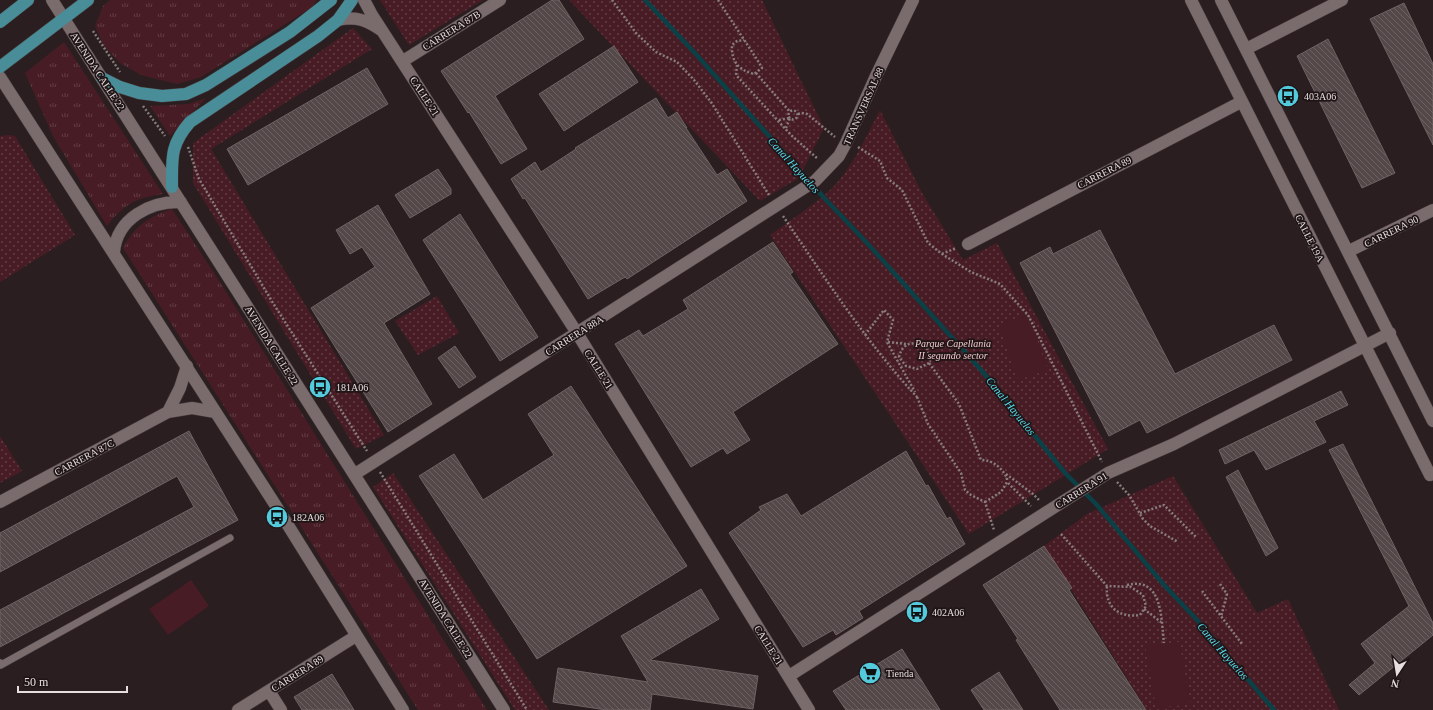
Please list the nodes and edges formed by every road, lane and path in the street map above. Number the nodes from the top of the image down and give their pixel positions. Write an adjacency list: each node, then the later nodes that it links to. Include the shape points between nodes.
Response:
1 (28, 0): 14 (main road)
2 (52, 0): 15 (street, AVENIDA CALLE 22)
3 (88, 0): 15 (main road)
4 (331, 0): 28 (main road, via 290,32 206,85 186,94 162,96)
5 (352, 0): 16 (main road)
6 (364, 0): 19 (street, CALLE 21)
7 (500, 0): 22 (street, CARRERA 87B)
8 (612, 0): 41 (path, via 636,33 656,52 677,62 694,80 711,102)
9 (718, 0): 20 (path)
10 (913, 0): 36 (street, TRANSVERSAL 88)
11 (1191, 0): 29 (street, CALLE 19A)
12 (1221, 0): 21 (street)
13 (1342, 0): 21 (street)
14 (5, 14): 17 (main road)
15 (64, 19): 24 (main road); 27 (street, AVENIDA CALLE 22)
16 (338, 20): 19 (street, CALLE 21, via 351,17 372,24); 35 (main road, via 190,122)
17 (0, 22)
18 (93, 31): 28 (path)
19 (384, 32): 22 (street, CALLE 21)
20 (744, 40): 23 (path, via 732,45); 25 (path, via 762,68)
21 (1246, 49): 44 (street)
22 (403, 61): 46 (street, CALLE 21)
23 (736, 65): 25 (path, via 745,72); 33 (path, via 736,75)
24 (0, 67)
25 (756, 74): 30 (path)
26 (0, 77): 45 (street)
27 (102, 78): 28 (main road); 38 (street, AVENIDA CALLE 22)
28 (132, 91): 35 (path, via 166,138)
29 (1241, 102): 43 (street, CARRERA 89); 51 (street, CALLE 19A)
30 (790, 112): 31 (path, via 795,111); 32 (path)
31 (798, 114): 32 (path, via 795,120); 36 (path, via 807,114)
32 (790, 118): 33 (path); 34 (path)
33 (779, 120): 34 (path)
34 (786, 128): 37 (path, via 816,158)
35 (177, 140): 38 (main road, via 172,159); 58 (path, via 188,147 199,179 257,277)
36 (846, 143): 37 (street, TRANSVERSAL 88); 60 (path, via 860,148 880,161 887,178 902,190 928,242 971,272 1000,284 1028,315)
37 (830, 167): 39 (street, TRANSVERSAL 88, via 815,182)
38 (172, 187): 40 (street, AVENIDA CALLE 22)
39 (793, 197): 41 (street, CARRERA 88A)
40 (181, 202): 45 (street, via 166,202 136,213 120,232); 61 (street, AVENIDA CALLE 22)
41 (776, 207): 46 (street, CARRERA 88A); 48 (path)
42 (1433, 210): 44 (street, CARRERA 90)
43 (968, 244)
44 (1349, 251): 47 (street)
45 (114, 252): 53 (street)
46 (577, 333): 58 (street, CARRERA 88A); 84 (street, CALLE 21)
47 (1390, 333): 51 (street, CARRERA 91); 57 (street)
48 (865, 336): 49 (path, via 884,310 893,320); 54 (path)
49 (887, 342): 50 (path); 54 (path)
50 (906, 344): 52 (path, via 927,348); 52 (path, via 899,357 906,366 917,369)
51 (1366, 346): 60 (street, CARRERA 91, via 1174,444); 62 (street, CALLE 19A)
52 (929, 363): 59 (path, via 959,404 982,460 988,460)
53 (187, 366): 55 (street); 56 (street)
54 (917, 397): 65 (path, via 928,424 961,473 965,490)
55 (168, 412): 56 (street, CARRERA 87C, via 192,408); 64 (street, CARRERA 87C)
56 (216, 412): 80 (street)
57 (1433, 421)
58 (374, 461): 61 (street, CARRERA 88A); 90 (path)
59 (1005, 473): 63 (path); 66 (path, via 1033,494)
60 (1108, 473): 66 (street, CARRERA 91); 67 (path, via 1129,494)
61 (355, 474): 89 (street, AVENIDA CALLE 22)
62 (1432, 474)
63 (1007, 482): 65 (path, via 1001,492); 66 (path)
64 (0, 502)
65 (985, 502): 71 (path)
66 (1044, 513): 71 (street, CARRERA 91)
67 (1140, 513): 70 (path, via 1164,505); 72 (path, via 1150,526)
68 (1061, 534): 74 (path)
69 (230, 538): 83 (lane, via 2,665)
70 (1197, 538)
71 (998, 542): 84 (street, CARRERA 91)
72 (1178, 542)
73 (1220, 584): 78 (path, via 1227,594)
74 (1107, 586): 75 (path); 77 (path, via 1106,596 1120,613 1140,615)
75 (1124, 586): 77 (path, via 1131,587 1143,595 1146,606); 79 (path, via 1144,584 1153,592 1160,604)
76 (1202, 591): 78 (path)
77 (1144, 609): 79 (path)
78 (1221, 617): 82 (path)
79 (1162, 623): 81 (path)
80 (356, 636): 85 (street, CARRERA 89); 88 (street)
81 (1164, 643)
82 (1242, 644)
83 (0, 663)
84 (788, 676): 91 (street, CALLE 21)
85 (268, 691): 86 (street, CARRERA 89); 87 (street)
86 (238, 710)
87 (281, 710)
88 (403, 710)
89 (504, 710)
90 (527, 710)
91 (809, 710)

